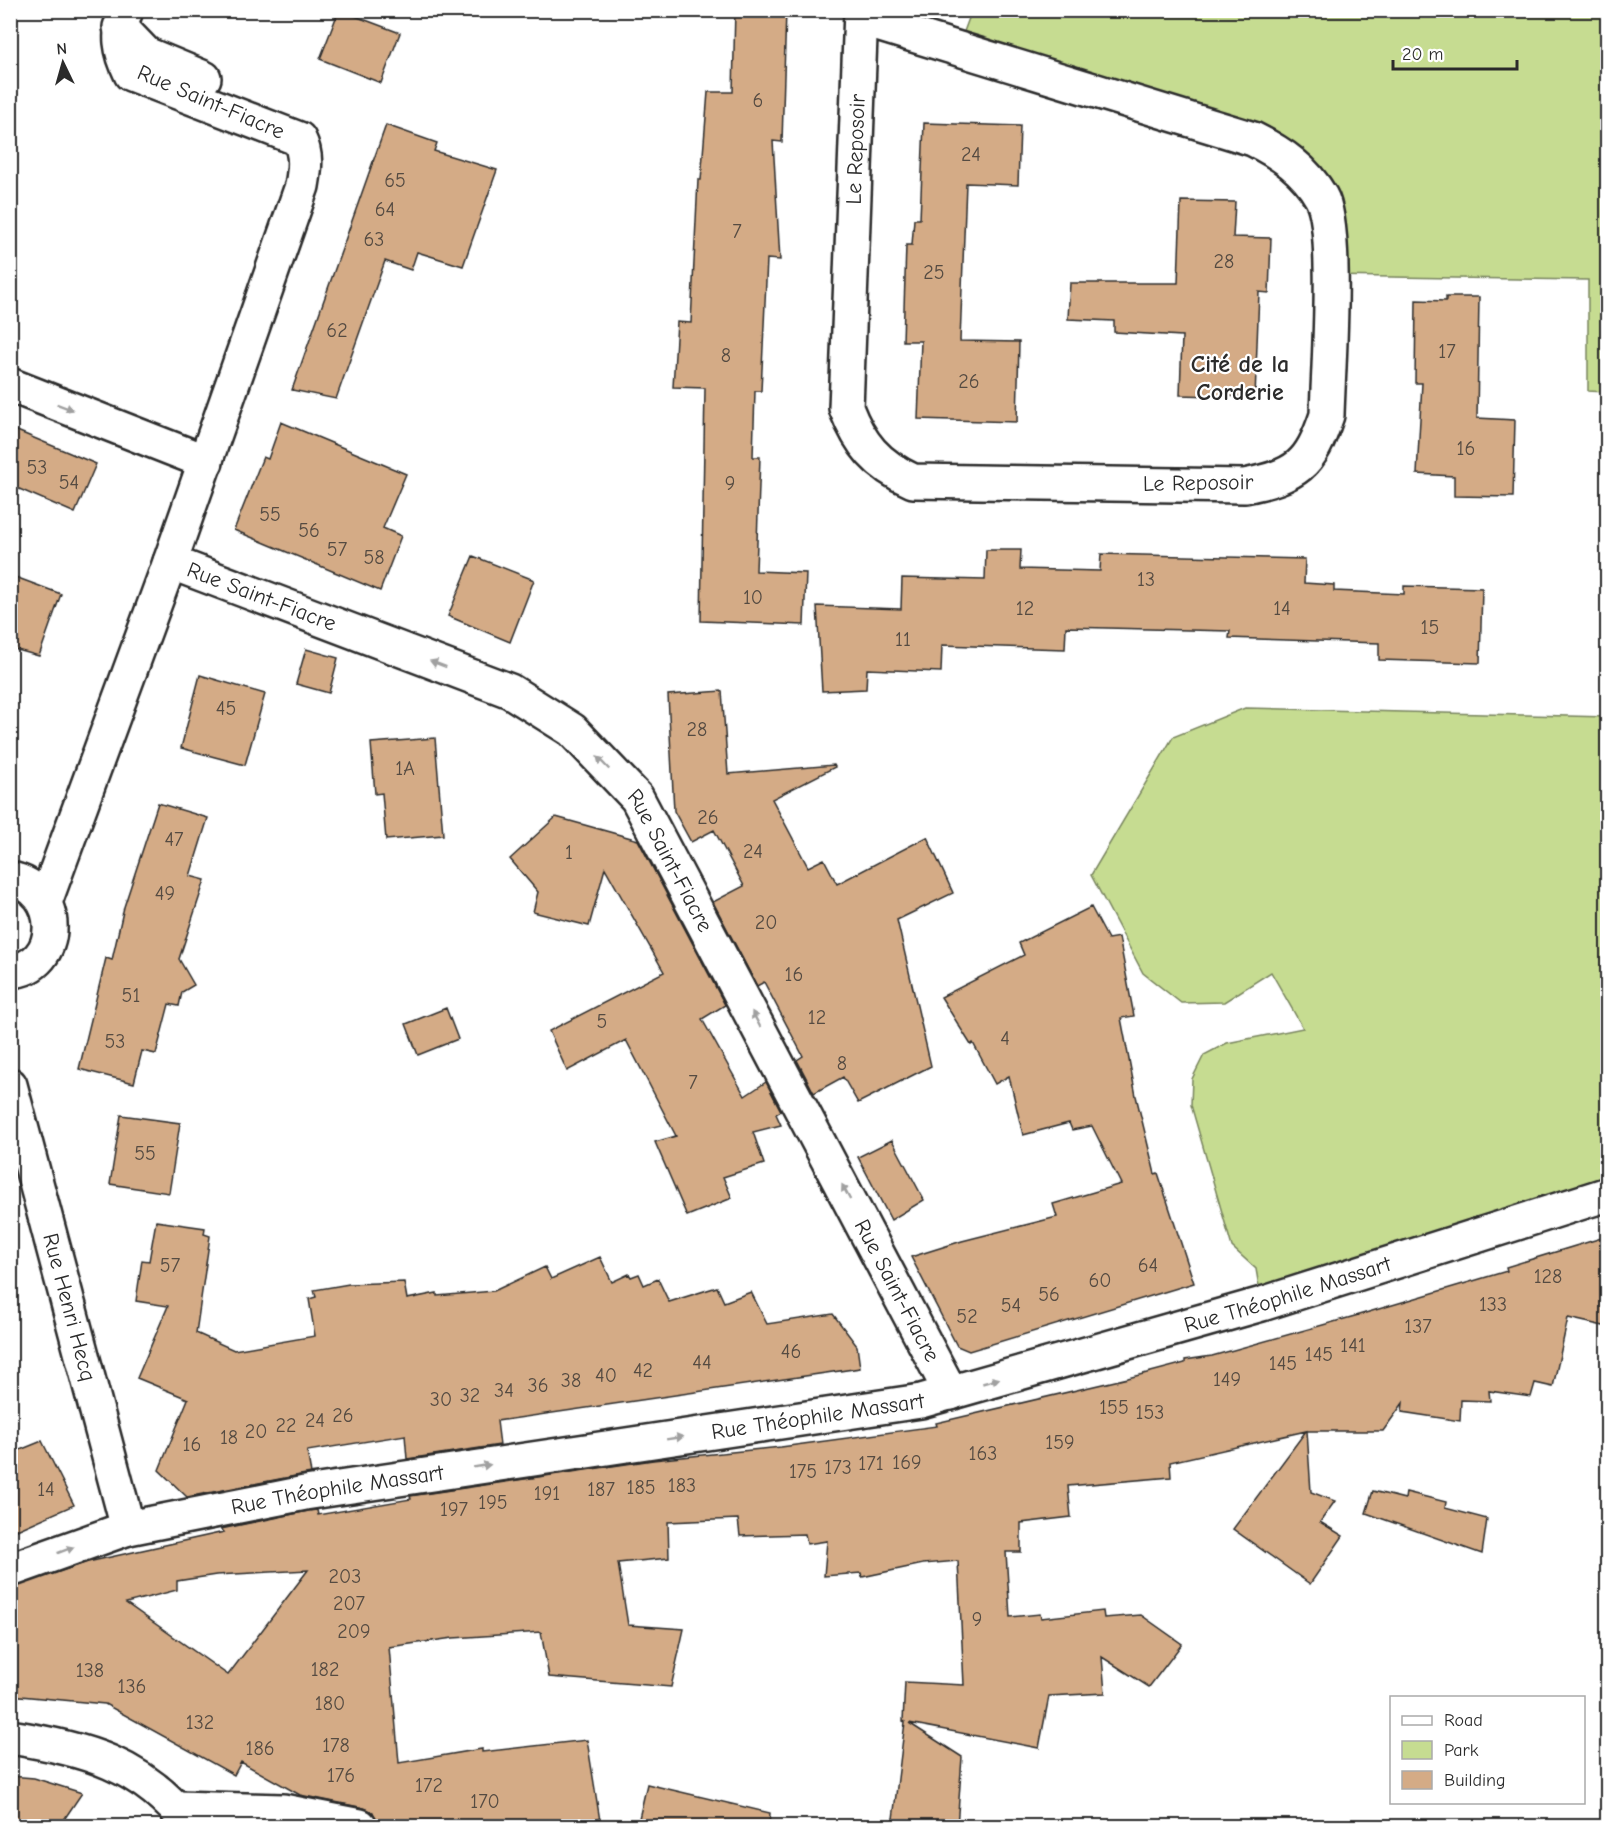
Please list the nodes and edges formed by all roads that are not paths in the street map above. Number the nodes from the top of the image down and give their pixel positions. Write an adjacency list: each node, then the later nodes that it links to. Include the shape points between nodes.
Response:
1 (861, 15): 1 (street, Le Reposoir, via 846,408 856,434 869,450 891,471 913,481 1245,486 1275,480 1304,463 1318,442 1327,415 1330,229 1322,198 1300,169 1253,139)
2 (123, 19): 4 (street, Rue Saint-Fiacre, via 122,55 131,74 299,139 304,148 302,186)
3 (10, 385): 4 (street, one-way to 4)
4 (206, 462): 5 (street, Rue Saint-Fiacre)
5 (170, 562): 7 (street, Rue Saint-Fiacre); 11 (street, Rue Saint-Fiacre, one-way to 5, via 637,798 572,730 510,691)
6 (10, 879): 7 (street, via 34,889)
7 (45, 902): 8 (street, via 51,917 51,933 42,954 30,964)
8 (10, 971)
9 (10, 1085): 12 (street, Rue Henri Hecq)
10 (1608, 1194): 11 (street, Rue Théophile Massart, one-way to 10, via 1262,1304)
11 (951, 1393): 12 (street, Rue Théophile Massart, one-way to 11, via 305,1493 921,1401)
12 (128, 1528): 13 (street, Rue Théophile Massart, one-way to 12)
13 (10, 1570)
14 (10, 1737): 15 (street, via 71,1747 98,1756 141,1780)
15 (184, 1817): 16 (street, via 283,1811)
16 (360, 1827)

